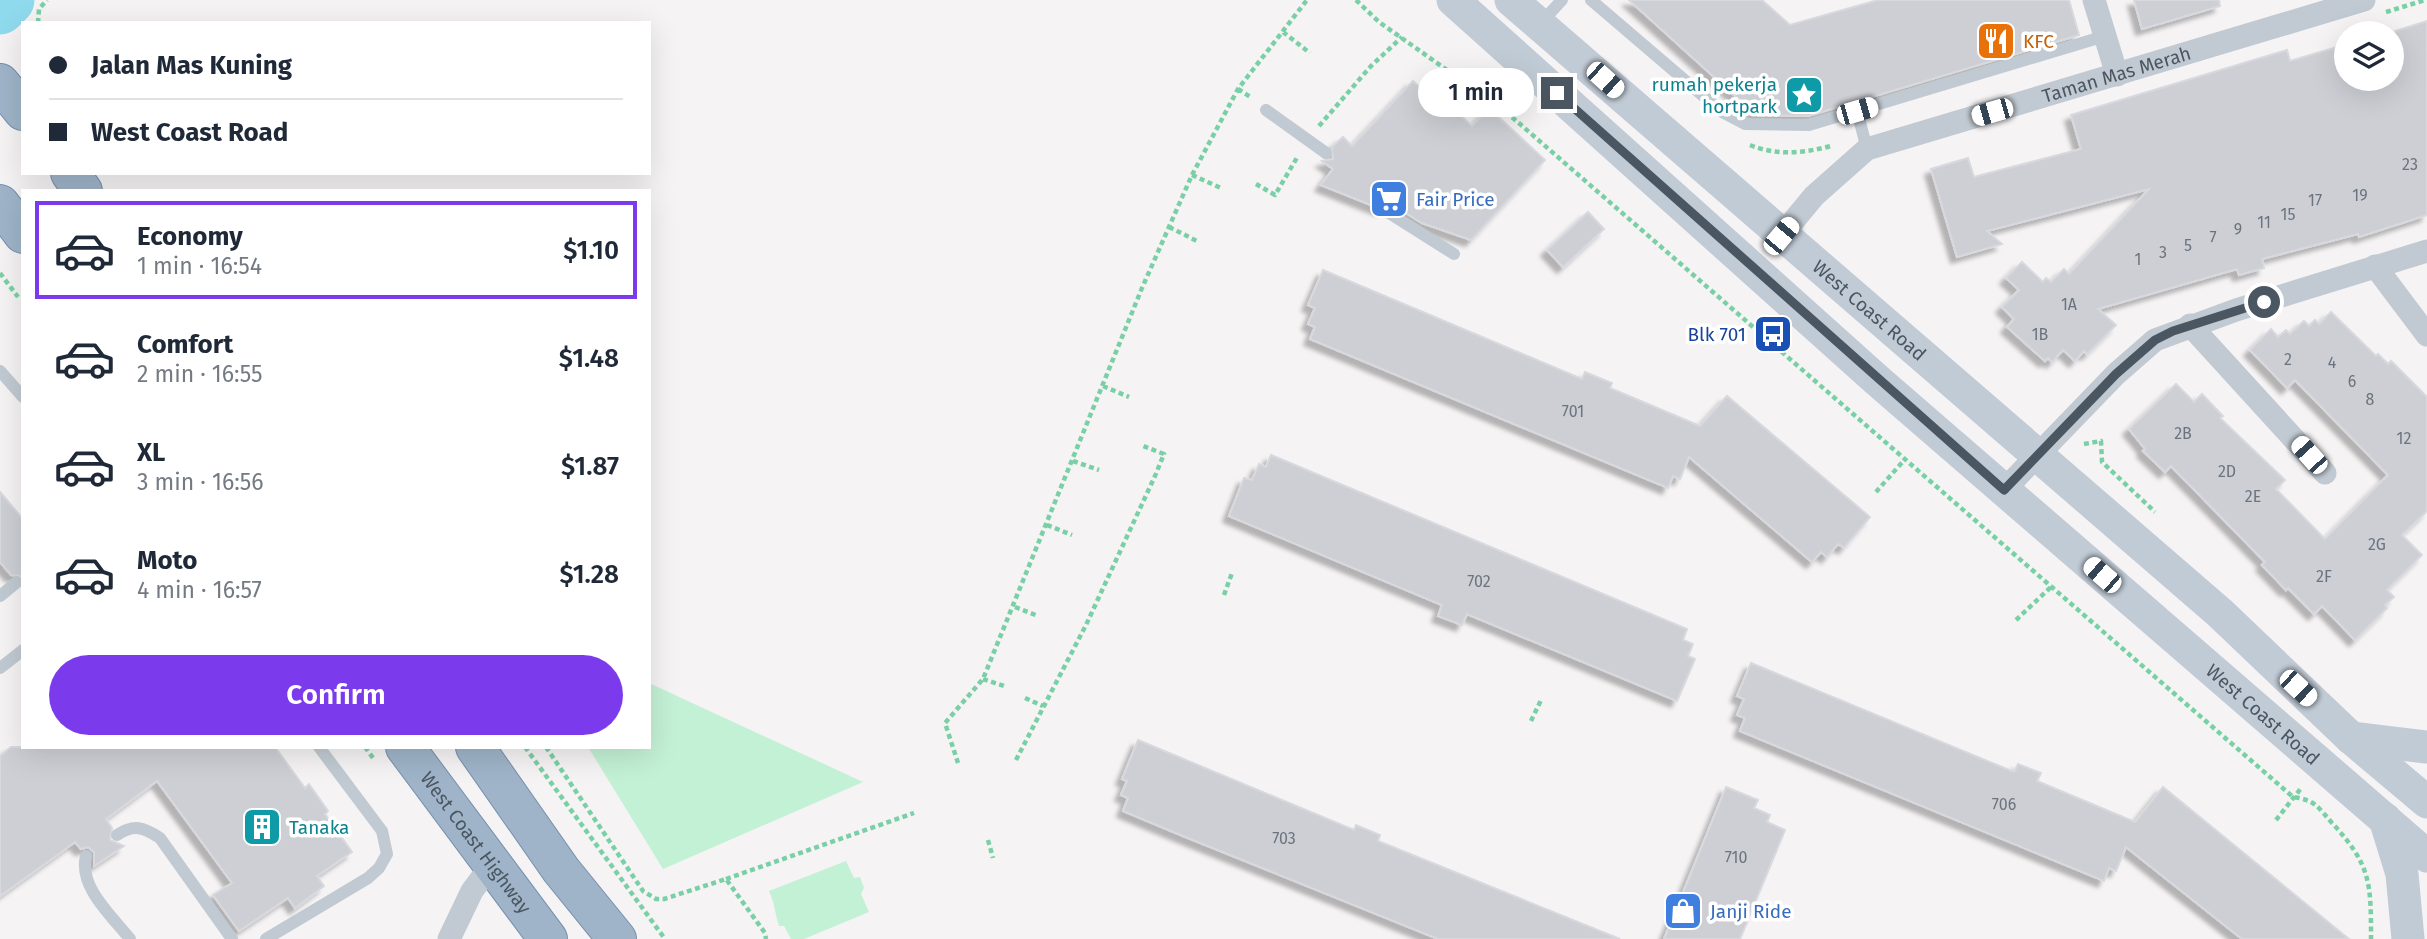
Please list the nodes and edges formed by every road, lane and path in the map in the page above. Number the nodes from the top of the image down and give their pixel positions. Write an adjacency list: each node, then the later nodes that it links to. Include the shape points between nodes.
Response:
1 (47, 0): 10 (path, via 39,9)
2 (1307, 0): 12 (path)
3 (1356, 0): 14 (path)
4 (1453, 0): 20 (main road, West Coast Road)
5 (1511, 0): 11 (main road, West Coast Road)
6 (1562, 0): 11 (lane)
7 (1591, 0): 19 (lane, via 1722,112 1745,124 1809,125)
8 (2094, 0): 13 (street)
9 (2364, 0): 16 (street, Taman Mas Merah)
10 (38, 21)
11 (1539, 25): 17 (main road, West Coast Road)
12 (1283, 32): 15 (path); 24 (path, via 1238,89)
13 (2105, 36): 16 (street); 19 (lane)
14 (1402, 37): 21 (path); 48 (path, via 1505,111)
15 (1310, 53)
16 (2117, 75): 22 (street, Taman Mas Merah)
17 (1622, 96): 20 (main road, via 1615,116); 31 (main road, West Coast Road)
18 (1266, 110): 21 (lane)
19 (1857, 111): 22 (lane)
20 (1597, 130): 52 (main road, West Coast Road)
21 (1308, 139): 23 (lane); 25 (path, via 1275,195)
22 (1867, 149): 31 (street, Taman Mas Merah, via 1814,197)
23 (1326, 153)
24 (1192, 175): 26 (path); 29 (path)
25 (1256, 184)
26 (1222, 188)
27 (0, 204): 30 (highway)
28 (1390, 213): 34 (lane)
29 (1169, 227): 32 (path); 41 (path)
30 (21, 231)
31 (1781, 236): 47 (main road, West Coast Road)
32 (1197, 241)
33 (2427, 251): 35 (street)
34 (1454, 254)
35 (2375, 266): 38 (street); 39 (street)
36 (0, 273): 37 (path)
37 (18, 296)
38 (2190, 326): 47 (street, via 2143,349); 51 (street)
39 (2427, 335)
40 (0, 371): 42 (lane)
41 (1103, 386): 43 (path); 49 (path)
42 (21, 395)
43 (1129, 397)
44 (2099, 427): 45 (path)
45 (2101, 441)
46 (1143, 446): 70 (path, via 1164,454 1160,465)
47 (2038, 457): 52 (street); 72 (main road, West Coast Road, via 2220,613)
48 (1906, 458): 53 (path); 58 (path)
49 (1073, 461): 50 (path); 54 (path)
50 (1099, 470)
51 (2325, 473)
52 (2004, 490): 81 (main road, West Coast Road)
53 (1876, 492)
54 (1047, 526): 55 (path); 61 (path)
55 (1072, 535)
56 (1232, 573): 59 (path)
57 (17, 582): 60 (lane)
58 (2052, 586): 63 (path); 82 (path)
59 (1224, 595)
60 (0, 596)
61 (1015, 607): 62 (path); 66 (path)
62 (1038, 617)
63 (2016, 620)
64 (21, 652): 65 (lane)
65 (0, 668)
66 (984, 679): 67 (path); 80 (path, via 945,723)
67 (1004, 686)
68 (1025, 698): 70 (path)
69 (1542, 698): 71 (path)
70 (1043, 706): 79 (path)
71 (1531, 721)
72 (2351, 738): 73 (main road); 83 (main road, West Coast Road)
73 (2427, 747)
74 (320, 749): 96 (lane, via 382,831 387,854 368,878)
75 (406, 749): 92 (highway, West Coast Highway)
76 (476, 749): 99 (highway, via 561,870)
77 (526, 749): 100 (path)
78 (547, 749): 93 (path, via 650,896 664,898)
79 (1016, 760)
80 (958, 763)
81 (2323, 764): 82 (path); 85 (main road, West Coast Road)
82 (2293, 797): 86 (path); 102 (path, via 2310,799 2357,851 2370,890)
83 (2427, 802)
84 (914, 813): 93 (path)
85 (2385, 819): 90 (main road, West Coast Road); 103 (main road, via 2402,874)
86 (2276, 820)
87 (117, 835): 95 (lane, via 136,827 160,838)
88 (988, 840): 91 (path)
89 (86, 856): 94 (lane, via 85,872 92,890)
90 (2427, 856)
91 (993, 858)
92 (492, 864): 97 (street, via 472,891); 98 (highway, West Coast Highway)
93 (726, 879): 101 (path)
94 (130, 939)
95 (232, 939)
96 (266, 939)
97 (449, 939)
98 (548, 939)
99 (617, 939)
100 (665, 939)
101 (766, 939)
102 (2371, 939)
103 (2409, 939)

